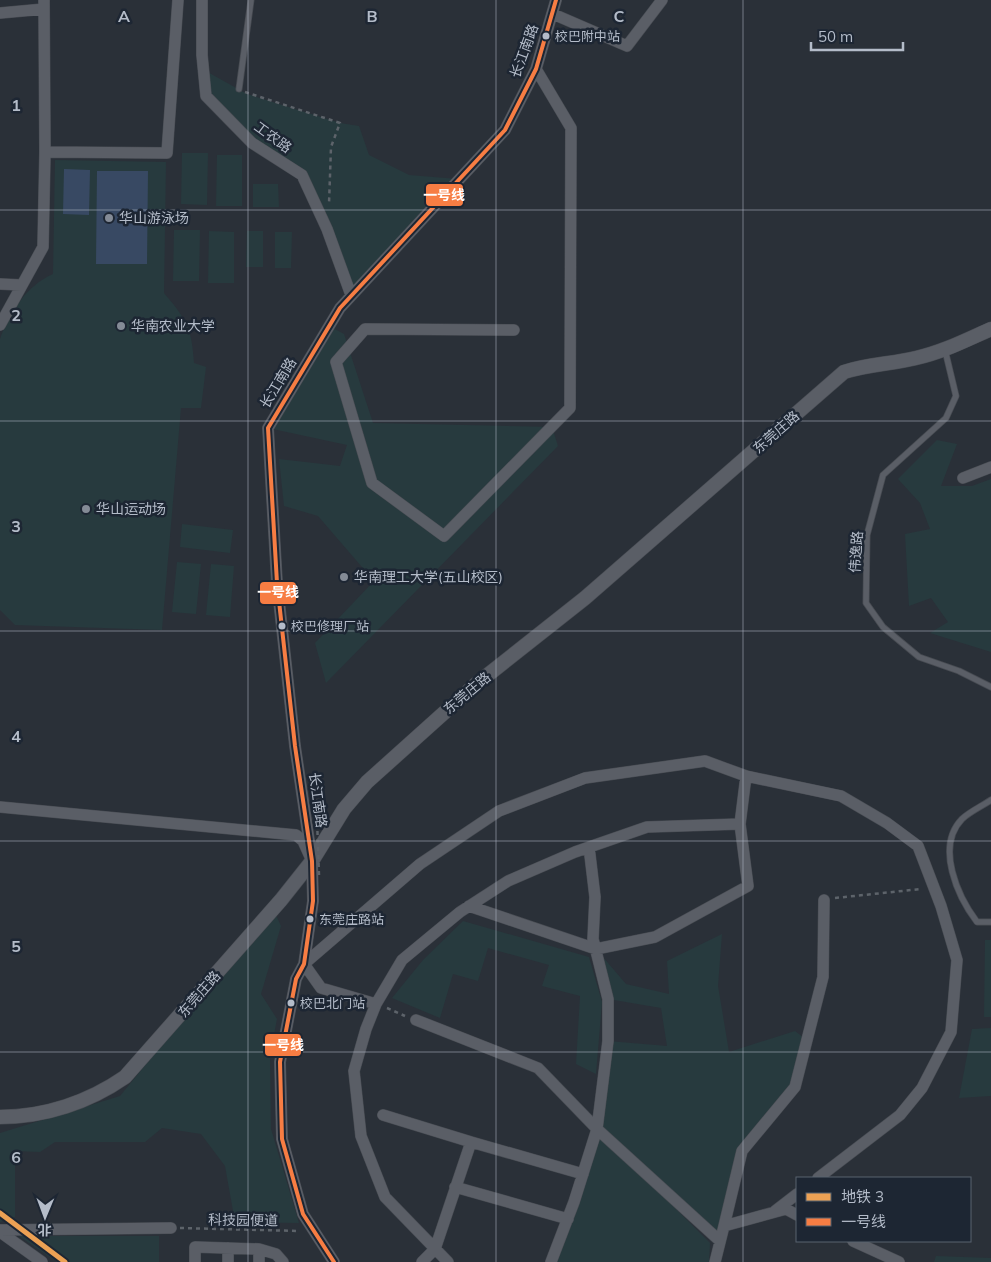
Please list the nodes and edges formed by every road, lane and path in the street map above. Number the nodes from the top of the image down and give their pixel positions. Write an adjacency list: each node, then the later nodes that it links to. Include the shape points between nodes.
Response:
1 (178, 0): 11 (street, via 166,153)
2 (202, 0): 12 (street, 工农路, via 206,96 252,143 302,175)
3 (251, 0): 10 (lane)
4 (556, 0): 8 (street, 长江南路)
5 (662, 0): 8 (street, via 627,46)
6 (44, 4): 7 (street); 11 (street)
7 (0, 13)
8 (552, 14): 9 (street, 长江南路)
9 (536, 69): 15 (street, 长江南路, via 505,130); 18 (street, via 571,128 570,408 444,536 372,483 336,362 365,329)
10 (239, 90): 12 (path, via 340,123 331,147)
11 (45, 152): 14 (street, via 43,247)
12 (327, 229): 15 (street, 工农路)
13 (0, 284): 14 (street)
14 (21, 285): 16 (street)
15 (350, 295): 29 (street, 长江南路, via 268,428 278,583 295,746)
16 (0, 324)
17 (991, 329): 19 (street, 东莞庄路)
18 (514, 330)
19 (945, 350): 22 (lane, 伟逸路, via 956,396 946,418 883,475 867,535 866,602 883,627 919,657); 29 (street, 东莞庄路, via 844,372 585,598 474,686 390,760 349,803)
20 (991, 468): 21 (street)
21 (963, 478)
22 (991, 687)
23 (746, 776): 27 (street); 31 (street, via 841,796 887,823 918,846); 36 (street, via 705,761 663,765 585,778 499,810 420,864)
24 (316, 791): 30 (path, bridge)
25 (991, 800): 34 (lane, via 961,820 949,845 950,870 971,915 977,922)
26 (0, 807): 29 (street, via 296,835 303,841)
27 (740, 824): 28 (street, via 647,827); 35 (street, via 748,886 654,937)
28 (589, 847): 33 (street, via 508,881); 35 (street, via 595,897 593,939)
29 (312, 861): 36 (street, 长江南路, via 313,901); 40 (street, 东莞庄路, via 125,1076 107,1089 61,1108 33,1115)
30 (319, 874)
31 (935, 888): 32 (path); 44 (street, via 957,960 951,1032 922,1088 900,1115)
32 (824, 900): 50 (street, via 823,977 795,1087 742,1150)
33 (469, 906): 35 (street); 37 (street, via 402,960)
34 (991, 922)
35 (596, 949): 41 (street, via 608,999 608,1041)
36 (304, 964): 37 (street, via 321,988); 53 (street, via 296,980 280,1062 282,1139 303,1214)
37 (376, 1004): 38 (path); 58 (street, via 354,1072 361,1136 385,1197)
38 (416, 1020): 41 (street, via 538,1068)
39 (382, 1115): 42 (street)
40 (0, 1117)
41 (597, 1129): 43 (street); 54 (street)
42 (471, 1142): 43 (street); 45 (street)
43 (583, 1174): 49 (street)
44 (819, 1177)
45 (455, 1187): 49 (street); 58 (street)
46 (796, 1195): 47 (street)
47 (772, 1213): 48 (street, via 786,1209); 50 (street)
48 (796, 1214)
49 (568, 1219): 67 (street)
50 (724, 1226): 54 (street)
51 (172, 1228): 52 (street); 53 (path, 科技园便道)
52 (0, 1231): 59 (street)
53 (314, 1231): 64 (street)
54 (720, 1241): 68 (street)
55 (855, 1242): 69 (street)
56 (228, 1248): 57 (street); 60 (street, via 196,1246); 61 (street)
57 (259, 1249): 62 (street); 63 (street, via 276,1254)
58 (435, 1249): 65 (street); 66 (street)
59 (42, 1262)
60 (195, 1262)
61 (228, 1262)
62 (259, 1262)
63 (283, 1262)
64 (334, 1262)
65 (422, 1262)
66 (448, 1262)
67 (551, 1262)
68 (715, 1262)
69 (899, 1262)

